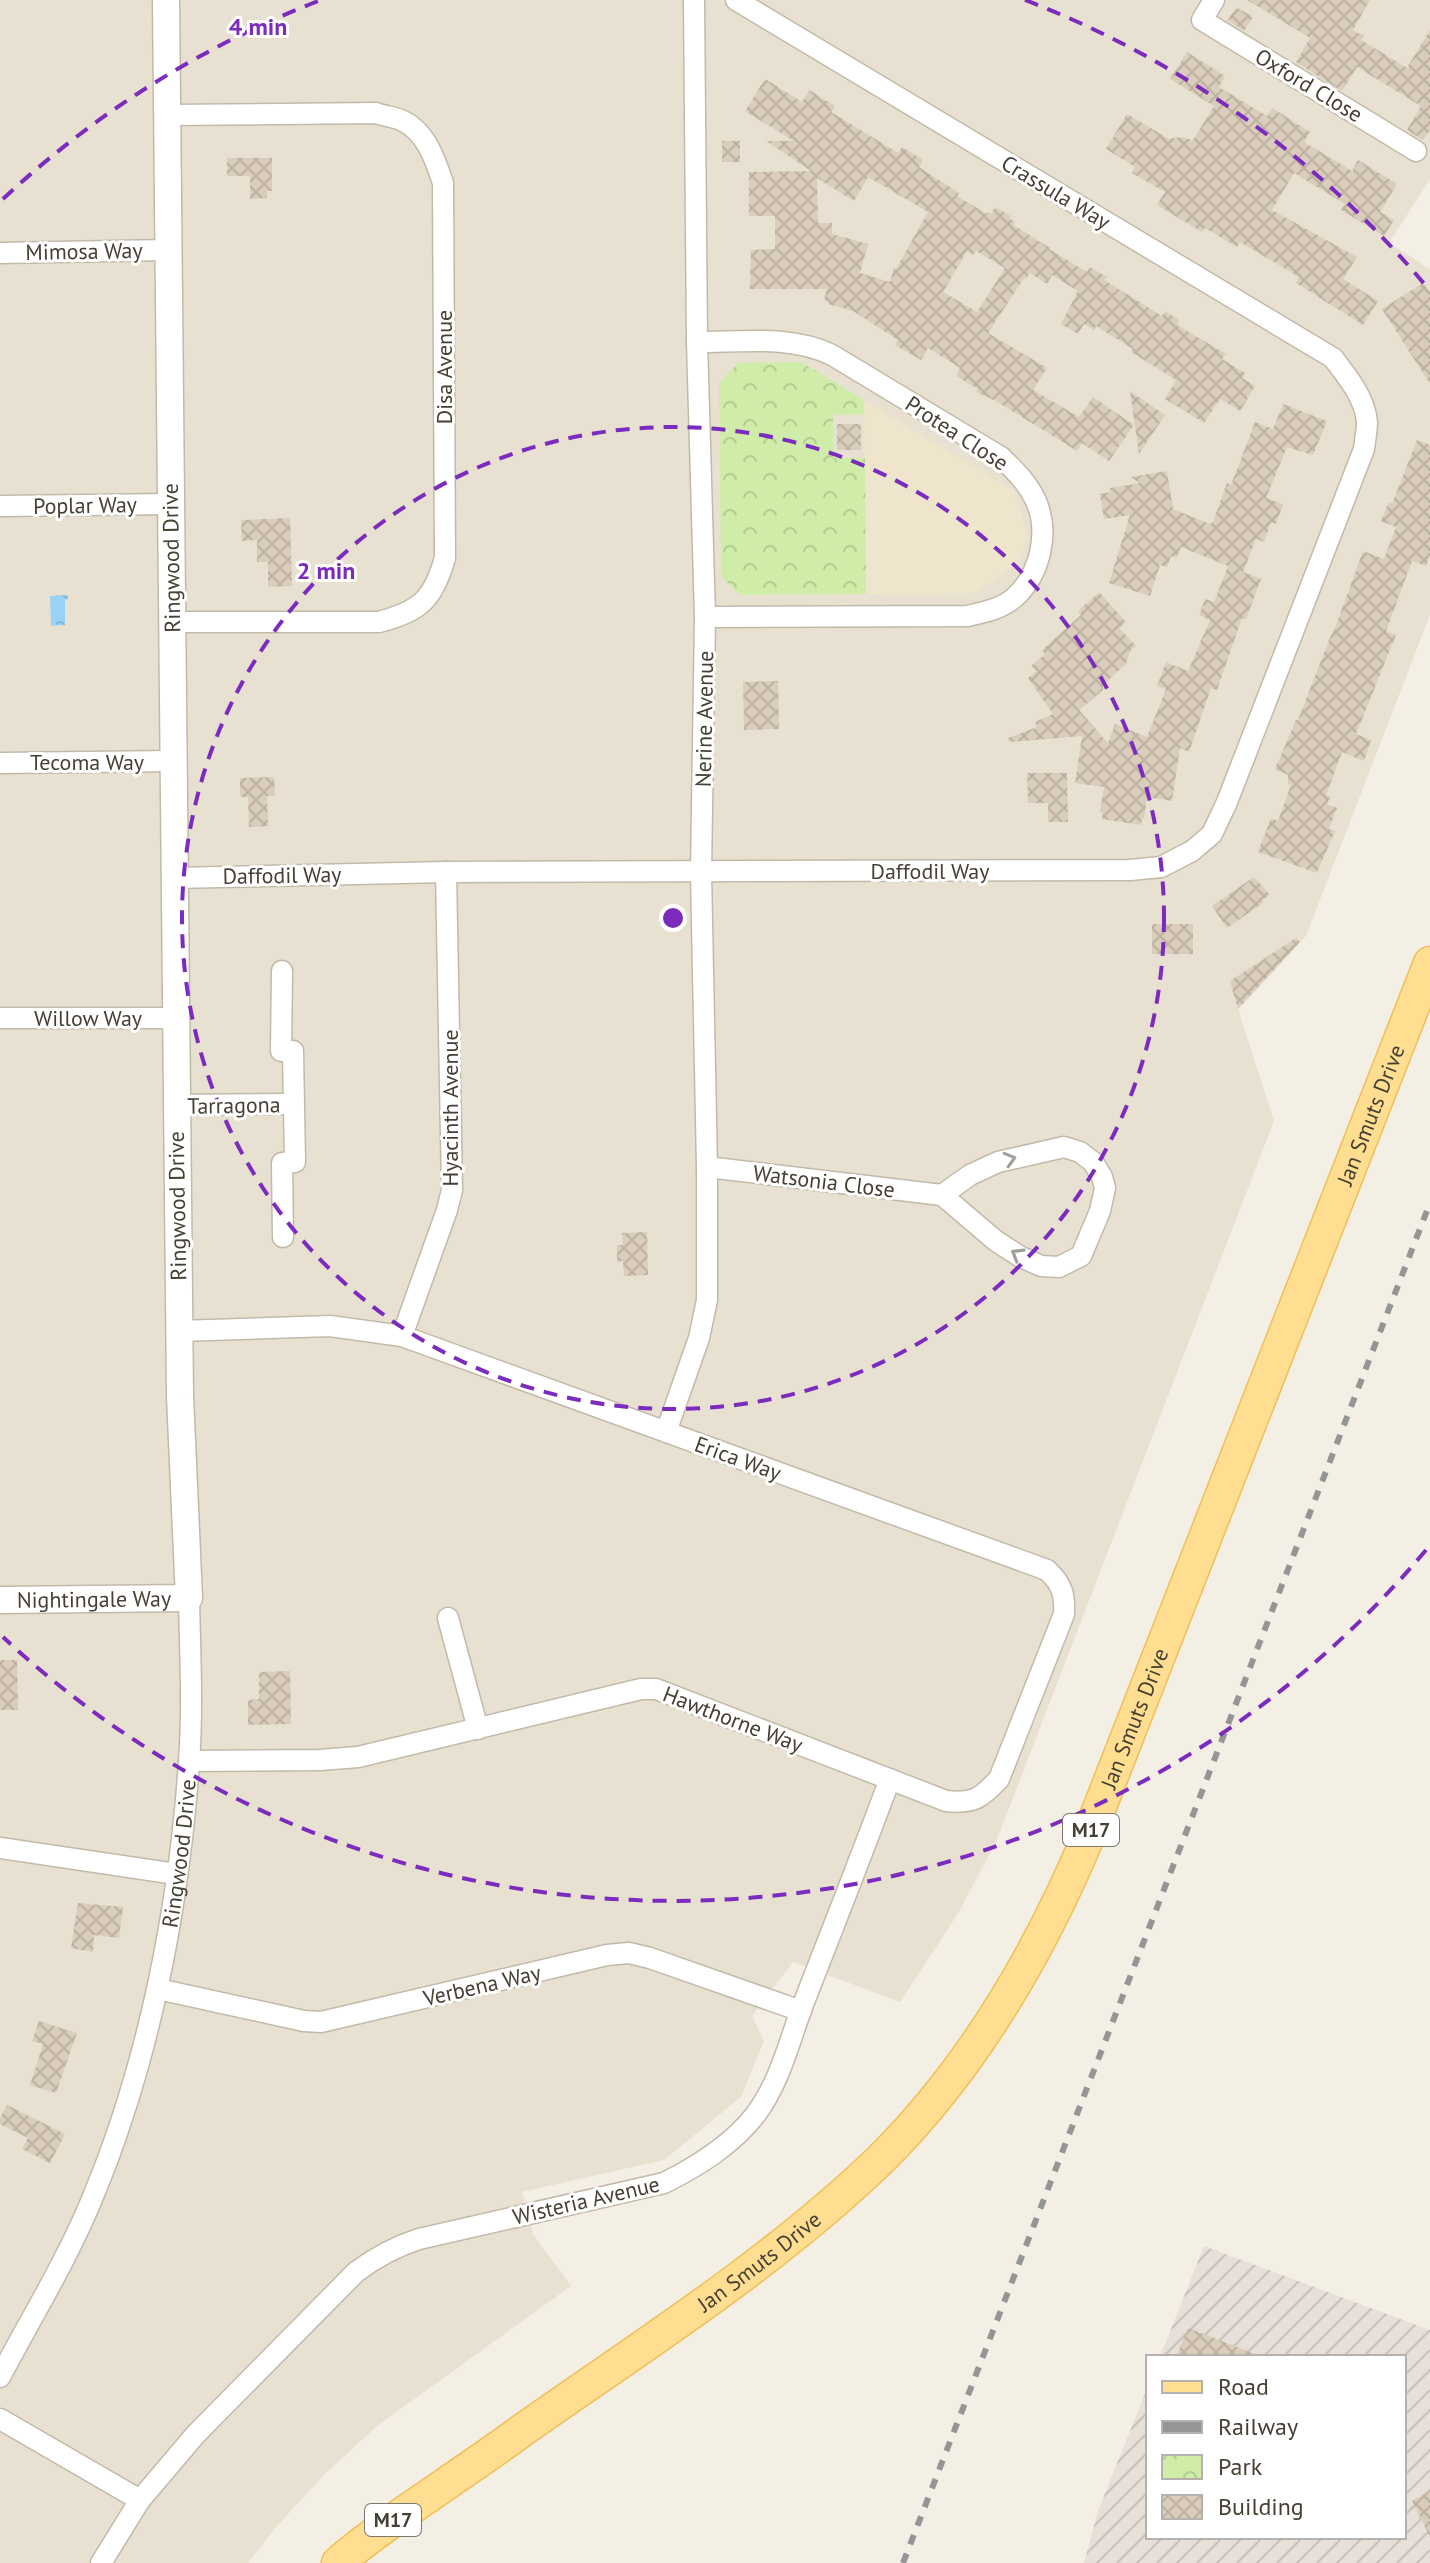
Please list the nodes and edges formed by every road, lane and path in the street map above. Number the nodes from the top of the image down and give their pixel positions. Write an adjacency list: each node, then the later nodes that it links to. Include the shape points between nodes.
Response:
1 (166, 0): 5 (street, Ringwood Drive)
2 (694, 0): 9 (street, Nerine Avenue)
3 (736, 0): 10 (street, Crassula Way, via 1333,358)
4 (1214, 0): 6 (street, Oxford Close, via 1202,20)
5 (168, 115): 7 (street, Ringwood Drive); 14 (street, Disa Avenue, via 376,113 403,120 424,138 443,183 445,558 439,580 424,602 379,622)
6 (1416, 151)
7 (168, 250): 8 (street, Mimosa Way); 11 (street, Ringwood Drive)
8 (0, 253)
9 (697, 342): 13 (street, Nerine Avenue); 13 (street, Protea Close, via 815,346 1001,457 1024,479 1037,504 1042,554 1014,598 995,610 968,616)
10 (1360, 400): 18 (street, Daffodil Way, via 1367,422 1364,449 1227,802 1212,834 1192,851 1161,867 1130,870)
11 (171, 504): 12 (street, Poplar Way); 14 (street, Ringwood Drive)
12 (0, 506)
13 (705, 617): 18 (street, Nerine Avenue)
14 (172, 622): 15 (street, Ringwood Drive)
15 (173, 761): 16 (street, Tecoma Way); 19 (street, Ringwood Drive)
16 (0, 763)
17 (446, 872): 18 (street, Daffodil Way); 19 (street, Daffodil Way); 30 (street, Hyacinth Avenue, via 452,1190)
18 (701, 873): 26 (street, Nerine Avenue)
19 (174, 878): 23 (street, Ringwood Drive)
20 (1430, 963): 45 (main road, Jan Smuts Drive / M17, via 1088,1837 1037,1948 1006,2000 917,2120 836,2199 708,2300)
21 (282, 971): 24 (street, Tarragona, via 281,1051 293,1051)
22 (0, 1018): 23 (street, Willow Way)
23 (176, 1018): 25 (street, Ringwood Drive)
24 (293, 1104): 25 (street, Tarragona); 28 (street, Tarragona, via 295,1162 282,1163)
25 (176, 1105): 29 (street, Ringwood Drive)
26 (707, 1167): 27 (street, Watsonia Close); 31 (street, Nerine Avenue, via 705,1319)
27 (942, 1195): 27 (street, one-way to 27, via 998,1162 1064,1147 1093,1162 1105,1188 1081,1256 1059,1267 1021,1257)
28 (283, 1237)
29 (179, 1331): 30 (street, Erica Way, via 330,1326); 32 (street, Ringwood Drive)
30 (402, 1336): 31 (street, Erica Way)
31 (666, 1432): 38 (street, Erica Way, via 1047,1570 1059,1582 1064,1614 999,1779)
32 (189, 1598): 33 (street, Nightingale Way); 36 (street, Ringwood Drive)
33 (0, 1600)
34 (448, 1618): 35 (street)
35 (478, 1729): 36 (street, Hawthorne Way, via 340,1759); 37 (street, Hawthorne Way, via 656,1689)
36 (189, 1761): 40 (street, Ringwood Drive)
37 (890, 1779): 38 (street, Hawthorne Way, via 946,1801); 42 (street, Wisteria Avenue)
38 (982, 1797)
39 (0, 1848): 40 (street)
40 (176, 1874): 41 (street, Ringwood Drive)
41 (158, 1989): 42 (street, Verbena Way, via 321,2022 629,1953); 43 (street, Ringwood Drive, via 93,2198)
42 (801, 2011): 46 (street, Wisteria Avenue, via 775,2086 754,2116 697,2166 664,2183 419,2239 377,2256 196,2434)
43 (0, 2377)
44 (0, 2419): 46 (street)
45 (450, 2481): 48 (main road, Jan Smuts Drive / M17); 49 (main road, Jan Smuts Drive / M17)
46 (140, 2500): 47 (street, Wisteria Avenue)
47 (101, 2563)
48 (338, 2563)
49 (369, 2563)

